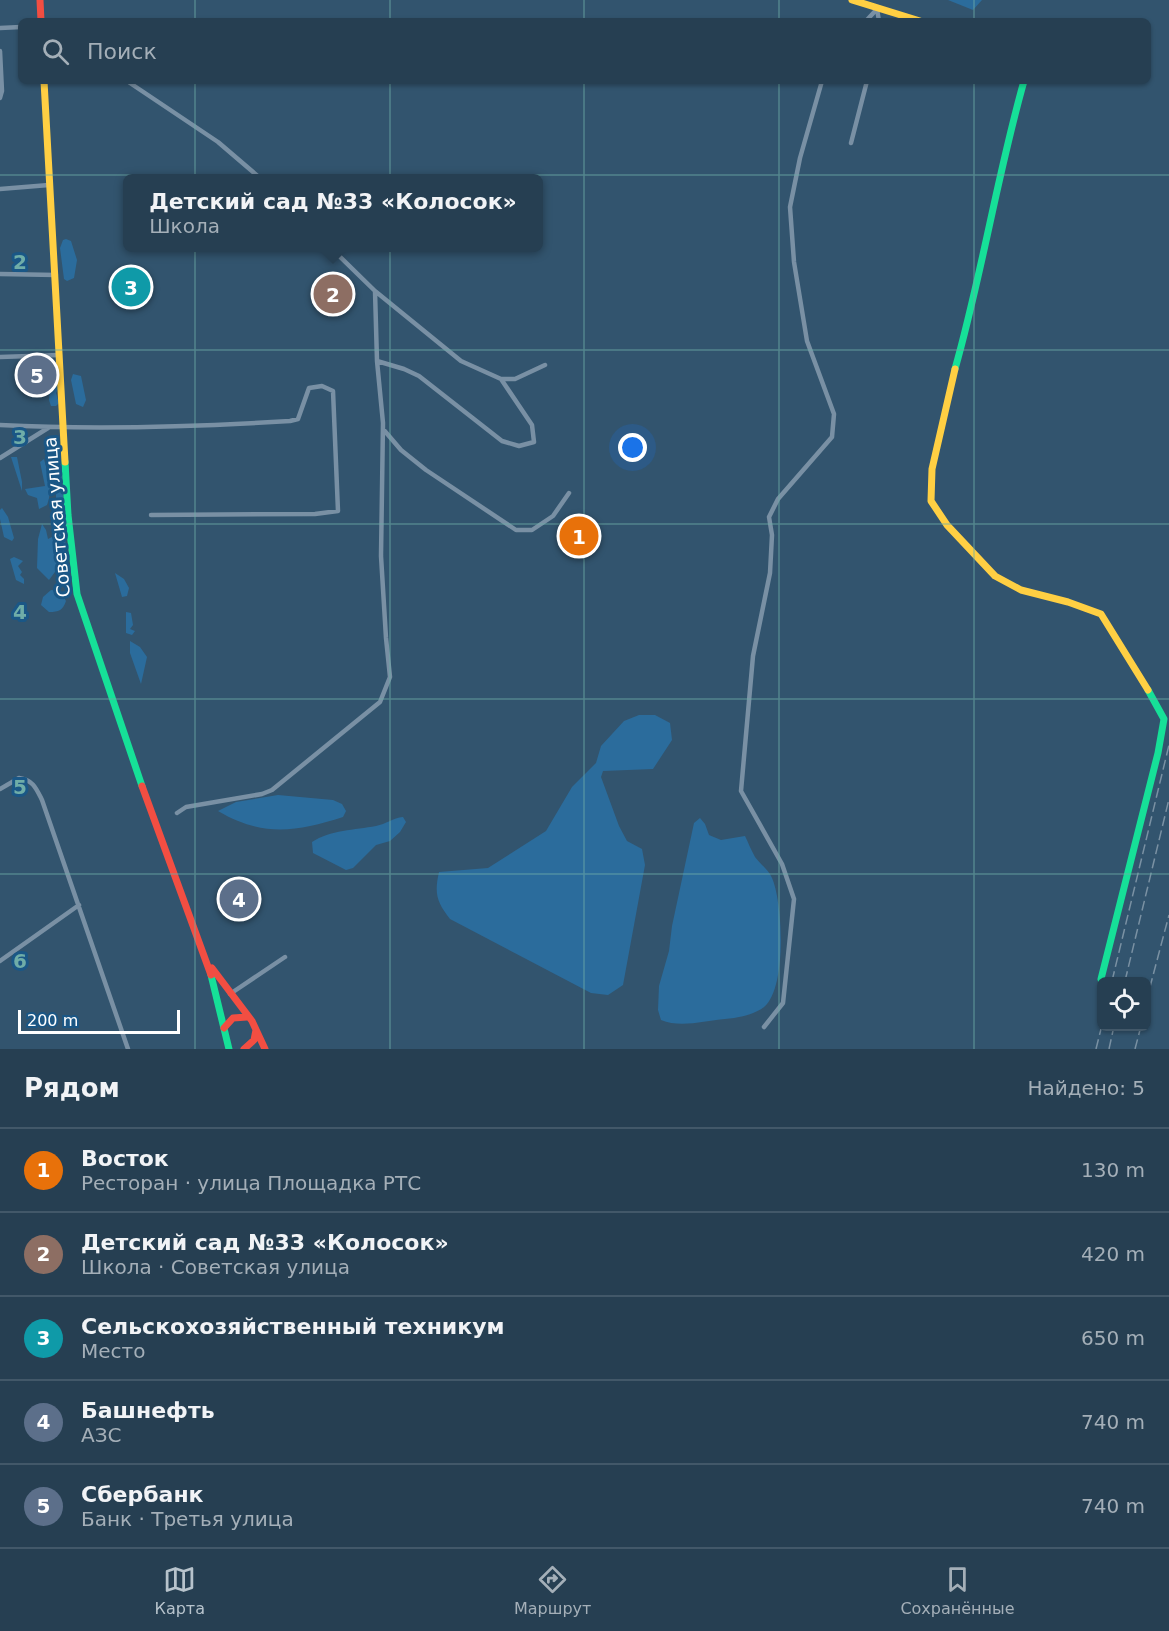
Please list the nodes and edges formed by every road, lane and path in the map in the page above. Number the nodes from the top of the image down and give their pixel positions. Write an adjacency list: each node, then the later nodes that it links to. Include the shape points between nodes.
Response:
1 (40, 0): 5 (main road)
2 (852, 0): 3 (main road)
3 (862, 1): 4 (main road)
4 (877, 9): 6 (street); 7 (street); 8 (main road)
5 (41, 18)
6 (869, 18)
7 (878, 18)
8 (909, 18)
9 (18, 27): 10 (street)
10 (0, 28)
11 (0, 51): 17 (street)
12 (44, 84): 20 (main road, Советская улица)
13 (131, 84): 19 (street, via 218,142)
14 (821, 84): 47 (street, via 790,207 794,262 807,340 834,414 832,437 778,499 769,517 770,573 753,656 741,791 782,864 794,899 783,1003)
15 (866, 84): 18 (street)
16 (1023, 84): 44 (main road, via 932,470 931,501 947,525 995,576 1021,590 1101,614 1164,719 1156,765)
17 (0, 98)
18 (851, 143)
19 (255, 174)
20 (49, 184): 21 (street); 24 (main road, Советская улица)
21 (0, 189)
22 (335, 252): 25 (street)
23 (0, 274): 24 (street)
24 (56, 275): 26 (main road, Советская улица)
25 (375, 291): 28 (street); 30 (street, via 460,361)
26 (60, 356): 27 (street); 33 (main road, Советская улица)
27 (0, 357)
28 (377, 361): 30 (street, via 419,376 502,441 519,446 534,442 532,425); 34 (street)
29 (545, 365): 30 (street, via 515,379)
30 (501, 379)
31 (0, 425): 32 (street)
32 (48, 428): 33 (street); 35 (street)
33 (63, 428): 37 (street, via 290,421 298,418 309,388 322,386 333,391 338,511); 43 (main road, Советская улица, via 77,594 151,813)
34 (383, 429): 36 (street, via 426,470 516,530 532,530 553,516); 39 (street, via 381,566 390,677 380,702 272,790 186,807)
35 (0, 458)
36 (570, 493)
37 (151, 515)
38 (0, 789): 40 (street, via 19,778 35,785)
39 (177, 813)
40 (79, 905): 42 (street); 52 (street)
41 (285, 957): 45 (street)
42 (0, 960)
43 (208, 964): 45 (main road, Советская улица); 48 (main road, Советская улица)
44 (1102, 977)
45 (230, 994): 46 (main road, Советская улица)
46 (247, 1017): 48 (main road, via 233,1017); 49 (main road, Советская улица)
47 (764, 1027)
48 (224, 1028): 50 (main road, Советская улица)
49 (255, 1028): 51 (main road, Советская улица, via 254,1040); 53 (main road, Советская улица)
50 (228, 1045): 51 (main road, Советская улица)
51 (246, 1048)
52 (128, 1049)
53 (266, 1049)

